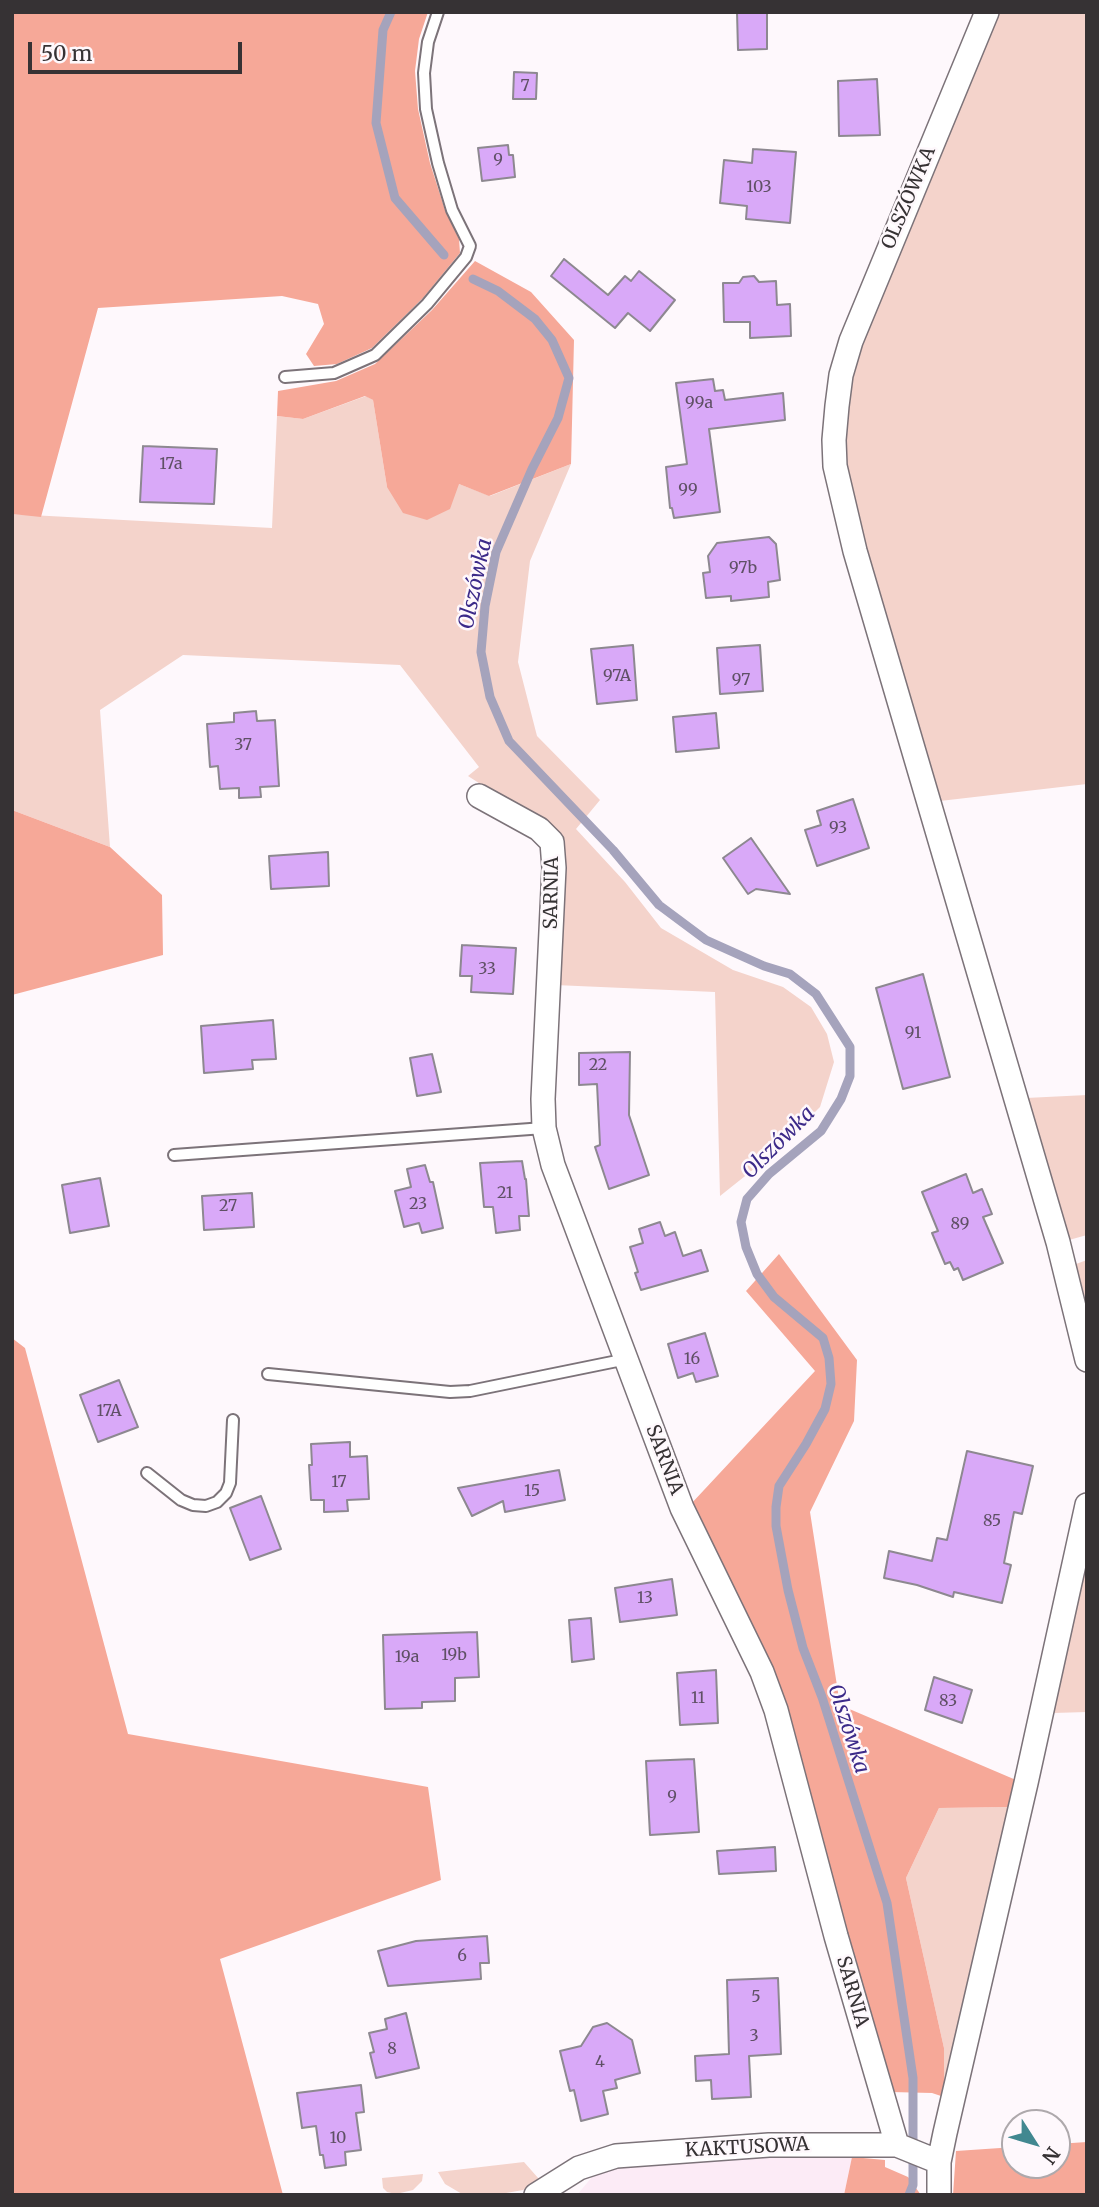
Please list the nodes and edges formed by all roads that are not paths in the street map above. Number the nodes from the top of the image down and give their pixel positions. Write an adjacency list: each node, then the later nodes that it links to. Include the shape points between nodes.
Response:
1 (438, 12): 3 (lane, via 424,73 426,109 452,210 470,246 466,257 427,304 374,355 334,373)
2 (987, 12): 8 (street, OLSZÓWKA, via 851,341 837,406 835,466 855,551 1058,1242)
3 (285, 377)
4 (480, 796): 5 (street, SARNIA, via 539,829 552,842)
5 (544, 1128): 6 (lane); 7 (street, SARNIA, via 553,1165)
6 (174, 1155)
7 (627, 1359): 9 (lane, via 450,1392); 13 (street, SARNIA, via 682,1508 776,1710)
8 (1087, 1360)
9 (268, 1374)
10 (233, 1420): 11 (lane, via 230,1483 217,1502 193,1505)
11 (147, 1473)
12 (1087, 1505): 14 (street)
13 (897, 2145): 14 (street, KAKTUSOWA); 15 (street, KAKTUSOWA, via 769,2145 616,2156 579,2168)
14 (931, 2158): 17 (street)
15 (560, 2188): 16 (street, KAKTUSOWA)
16 (536, 2195)
17 (939, 2195)

